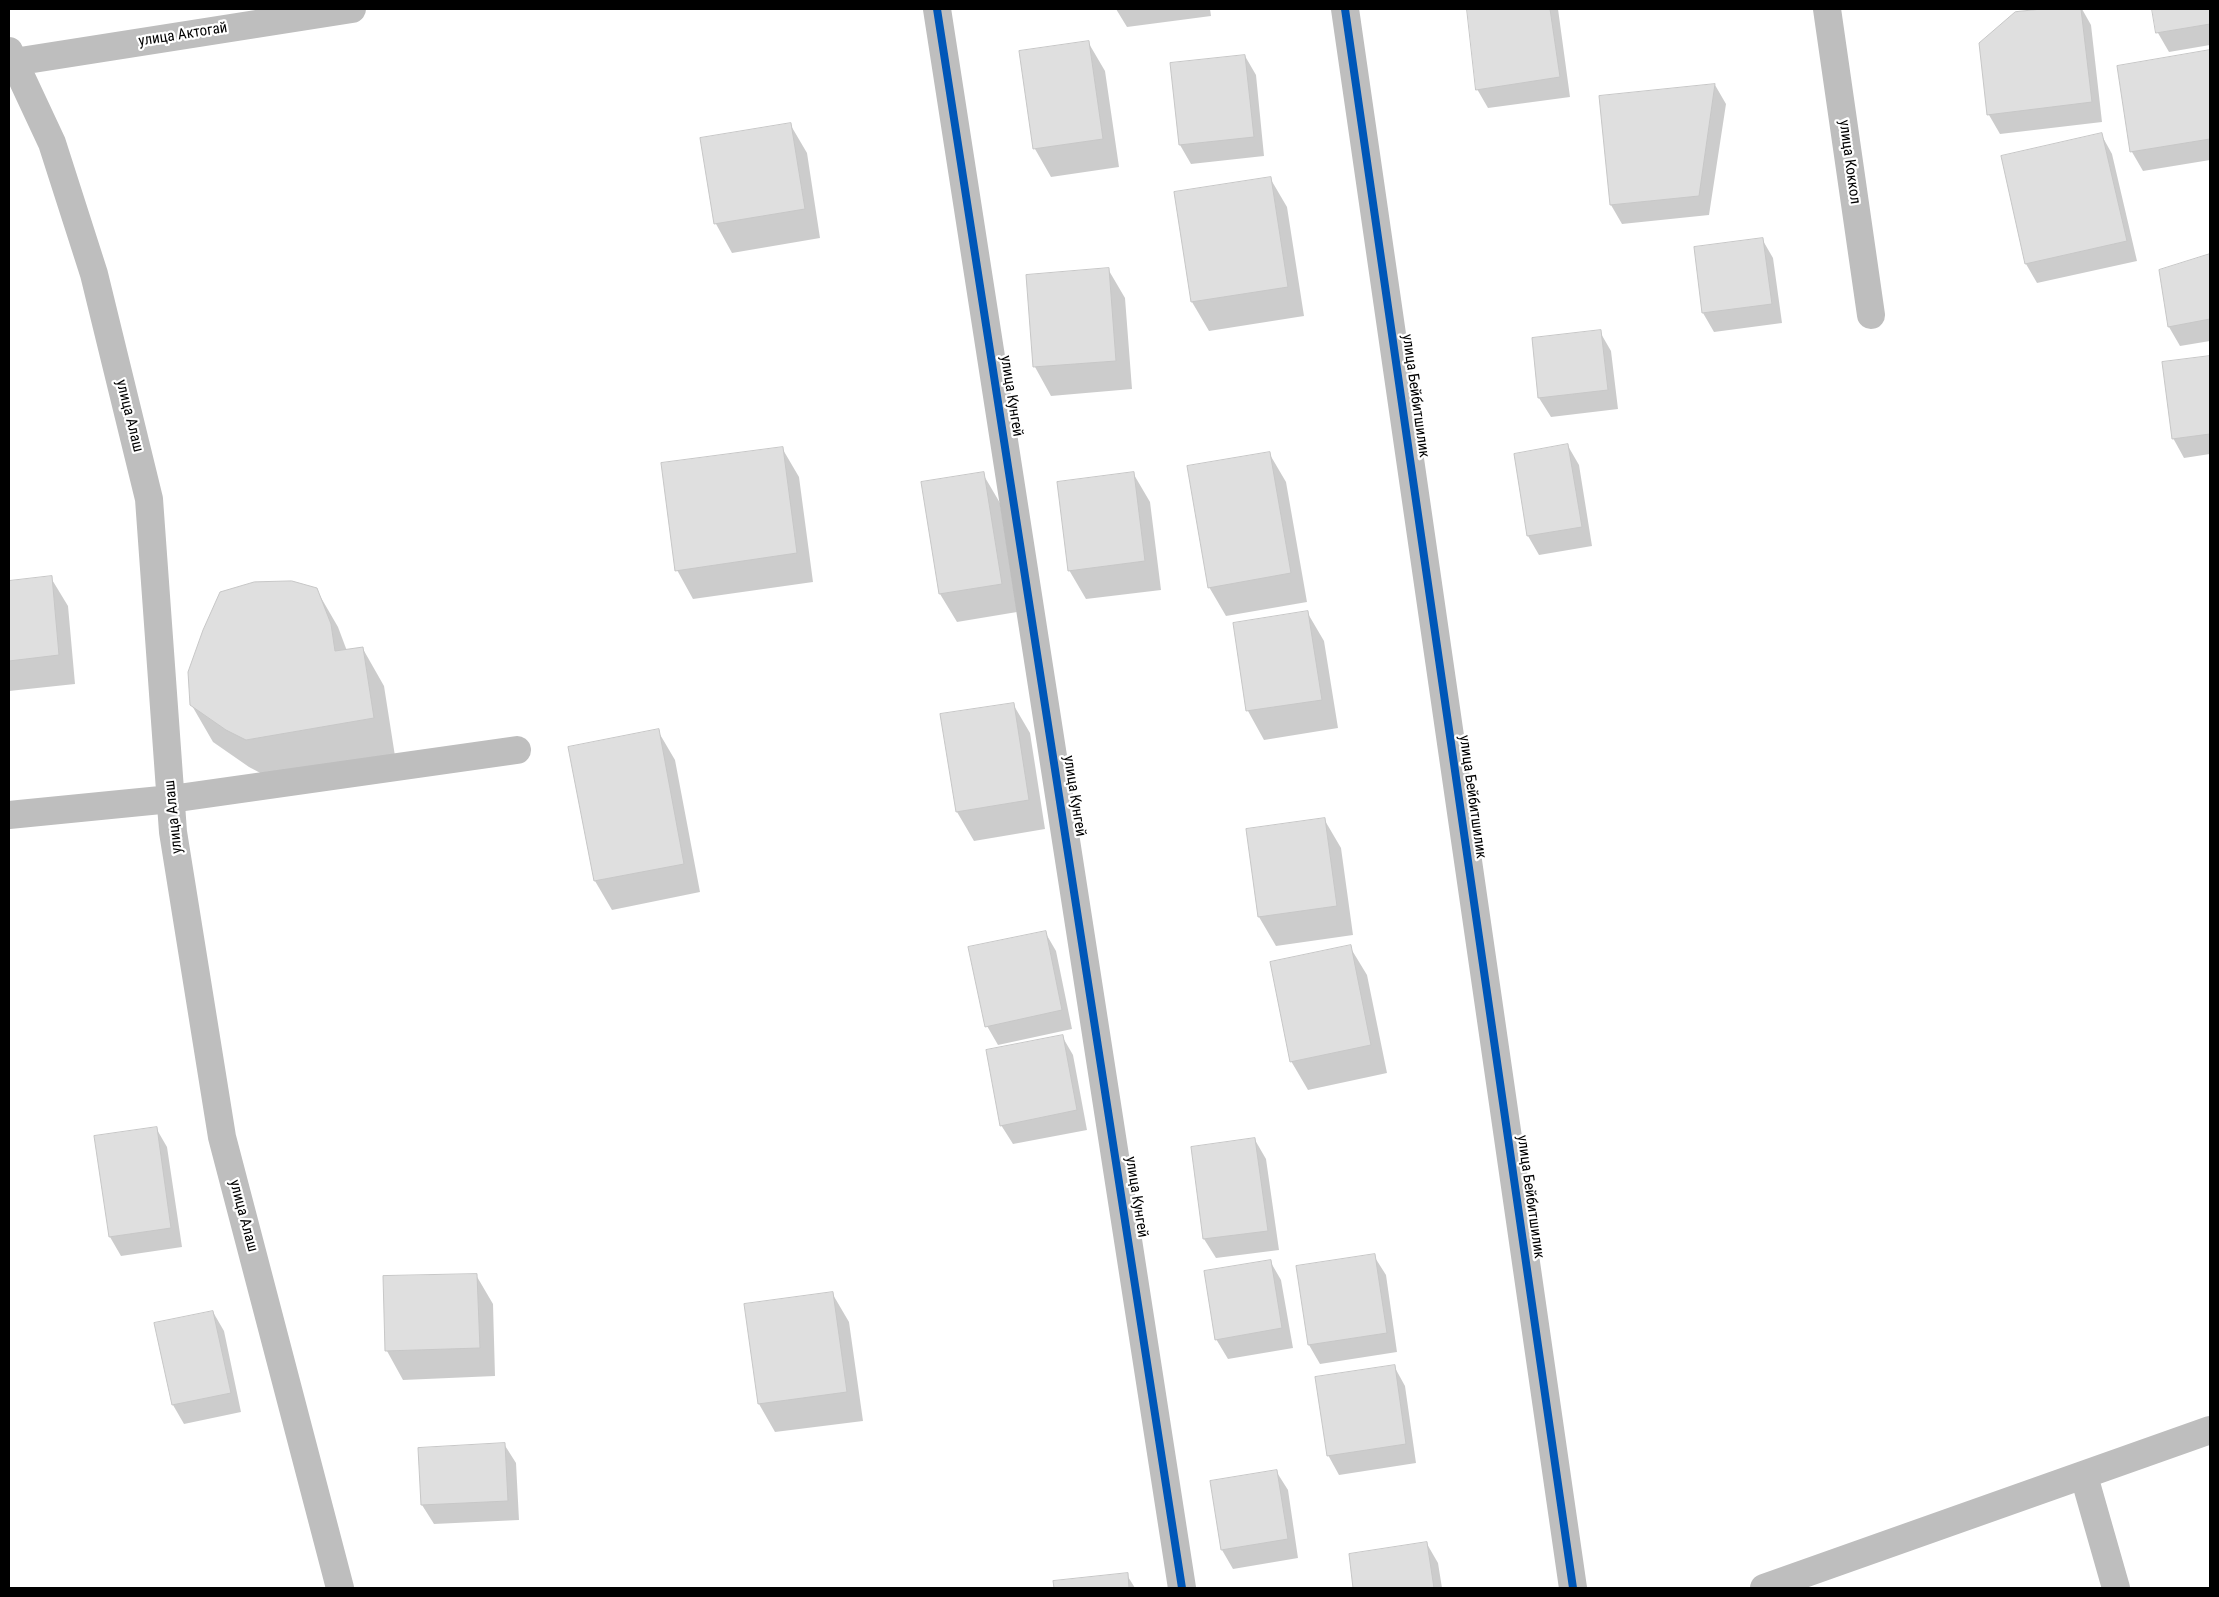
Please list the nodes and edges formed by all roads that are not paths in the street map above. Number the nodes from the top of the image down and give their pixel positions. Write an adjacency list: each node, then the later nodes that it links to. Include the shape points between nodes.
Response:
1 (352, 9): 5 (street, улица Актогай)
2 (937, 9): 13 (street, улица Кунгей)
3 (1345, 9): 14 (street, улица Бейбитшилик)
4 (1827, 9): 6 (street, улица Коккол)
5 (11, 56): 8 (street, улица Алаш, via 52,144 94,274 149,499)
6 (1871, 315)
7 (517, 750): 8 (street)
8 (171, 799): 9 (street); 12 (street, улица Алаш, via 173,832 222,1137)
9 (9, 815)
10 (2210, 1430): 11 (street)
11 (2084, 1476): 15 (street); 16 (street)
12 (340, 1588)
13 (1182, 1588)
14 (1573, 1588)
15 (1764, 1588)
16 (2116, 1588)

